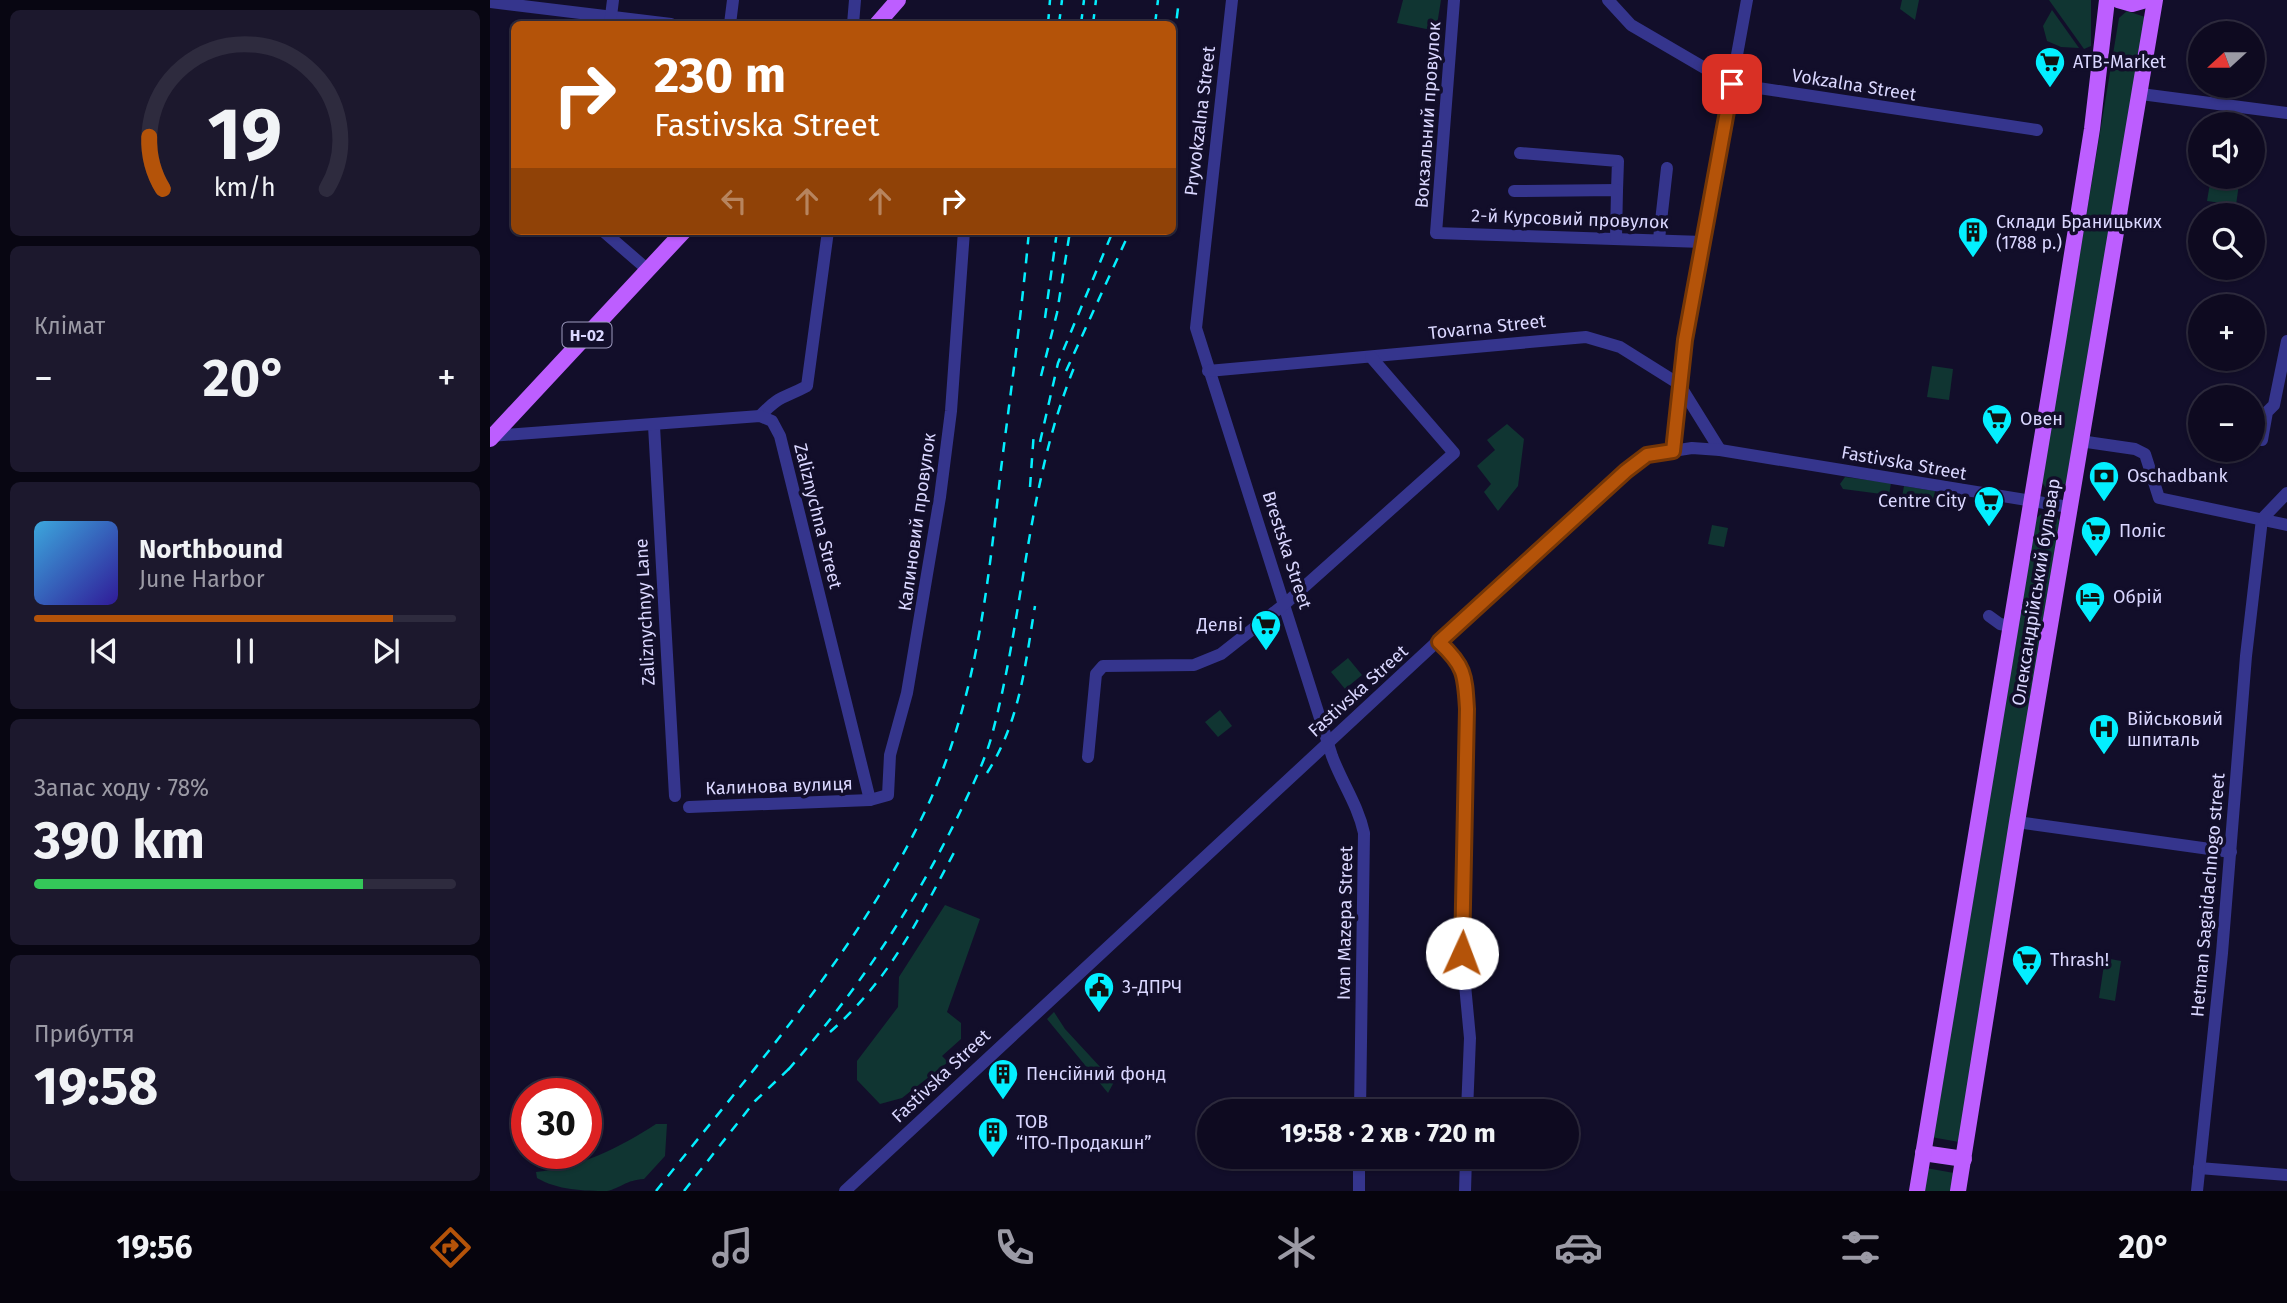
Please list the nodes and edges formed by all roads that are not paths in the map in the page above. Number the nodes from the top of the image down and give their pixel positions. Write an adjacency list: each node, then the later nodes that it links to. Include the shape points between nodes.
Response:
1 (613, 0): 15 (street)
2 (733, 0): 16 (street)
3 (855, 0): 17 (street)
4 (898, 0): 18 (main road)
5 (1232, 0): 38 (street, Pryvokzalna Street, via 1196,308 1196,328)
6 (1454, 0): 27 (street, Вокзальний провулок)
7 (1608, 0): 19 (street, Vokzalna Street, via 1630,25)
8 (1747, 0): 19 (street)
9 (2107, 0): 48 (main road, Олександрійський бульвар, via 2092,130)
10 (2118, 0): 11 (main road, via 2132,4)
11 (2146, 0)
12 (2155, 0): 20 (main road, Олександрійський бульвар)
13 (490, 1): 14 (street)
14 (604, 21)
15 (610, 21)
16 (730, 21)
17 (853, 21)
18 (880, 21)
19 (1732, 84): 22 (street, Vokzalna Street); 34 (street)
20 (2141, 94): 21 (street); 44 (main road, Олександрійський бульвар)
21 (2287, 113)
22 (2037, 130)
23 (1520, 153): 25 (street, via 1618,161)
24 (1667, 168): 33 (street)
25 (1617, 190): 26 (street); 32 (street)
26 (1514, 191)
27 (1436, 233): 32 (street, 2-й Курсовий провулок)
28 (608, 235): 35 (street)
29 (680, 235): 35 (main road, Н-02)
30 (827, 235): 40 (street, via 807,386 782,395)
31 (964, 235): 59 (street, Калиновий провулок, via 951,411 922,612 890,755 890,790 880,799)
32 (1616, 237): 33 (street, 2-й Курсовий провулок)
33 (1660, 239): 34 (street, 2-й Курсовий провулок)
34 (1703, 242): 39 (street)
35 (648, 270): 43 (main road, Н-02)
36 (2287, 341): 41 (street, via 2274,405)
37 (1371, 357): 38 (street, Tovarna Street); 39 (street, Tovarna Street, via 1586,337 1620,347); 52 (street, via 1454,453)
38 (1208, 371): 52 (street, Brestska Street)
39 (1679, 384): 45 (street, Tovarna Street); 46 (street)
40 (760, 416): 42 (street); 59 (street, Zaliznychna Street, via 772,421 780,436)
41 (2265, 423)
42 (653, 426): 43 (street); 58 (street, Zaliznychnyy Lane)
43 (491, 437)
44 (2080, 440): 49 (main road, Олександрійський бульвар); 50 (street, via 2145,454 2159,498)
45 (1720, 450): 46 (street, Fastivska Street); 48 (street, Fastivska Street)
46 (1673, 451): 55 (street, Fastivska Street, via 1647,455 1626,471)
47 (2287, 493): 50 (street)
48 (2032, 502): 49 (street, Fastivska Street); 54 (main road, Олександрійський бульвар)
49 (2069, 507): 61 (main road, Олександрійський бульвар)
50 (2262, 519): 51 (street); 62 (street, Hetman Sagaidachnogo street)
51 (2287, 525)
52 (1286, 604): 56 (street, Brestska Street); 57 (street, via 1221,654 1194,665 1103,666 1096,674)
53 (1989, 616): 54 (street)
54 (2011, 626): 65 (main road, Олександрійський бульвар)
55 (1439, 642): 56 (street, Fastivska Street); 64 (street, via 1464,672 1467,709 1462,953 1470,1038)
56 (1328, 742): 63 (street, Ivan Mazepa Street, via 1340,779 1359,809 1364,833); 71 (street, Fastivska Street)
57 (1088, 757)
58 (675, 796)
59 (870, 800): 60 (street, Калинова вулиця)
60 (689, 807)
61 (2017, 822): 62 (street); 66 (main road, Олександрійський бульвар)
62 (2231, 852): 67 (street, Hetman Sagaidachnogo street)
63 (1360, 1099)
64 (1467, 1099)
65 (1923, 1153): 66 (main road); 74 (main road, Олександрійський бульвар)
66 (1964, 1160): 75 (main road, Олександрійський бульвар)
67 (2199, 1168): 70 (street); 76 (street, Hetman Sagaidachnogo street)
68 (1359, 1169): 72 (street)
69 (1466, 1169): 73 (street)
70 (2287, 1175)
71 (845, 1191)
72 (1359, 1191)
73 (1465, 1191)
74 (1917, 1191)
75 (1958, 1191)
76 (2197, 1191)

